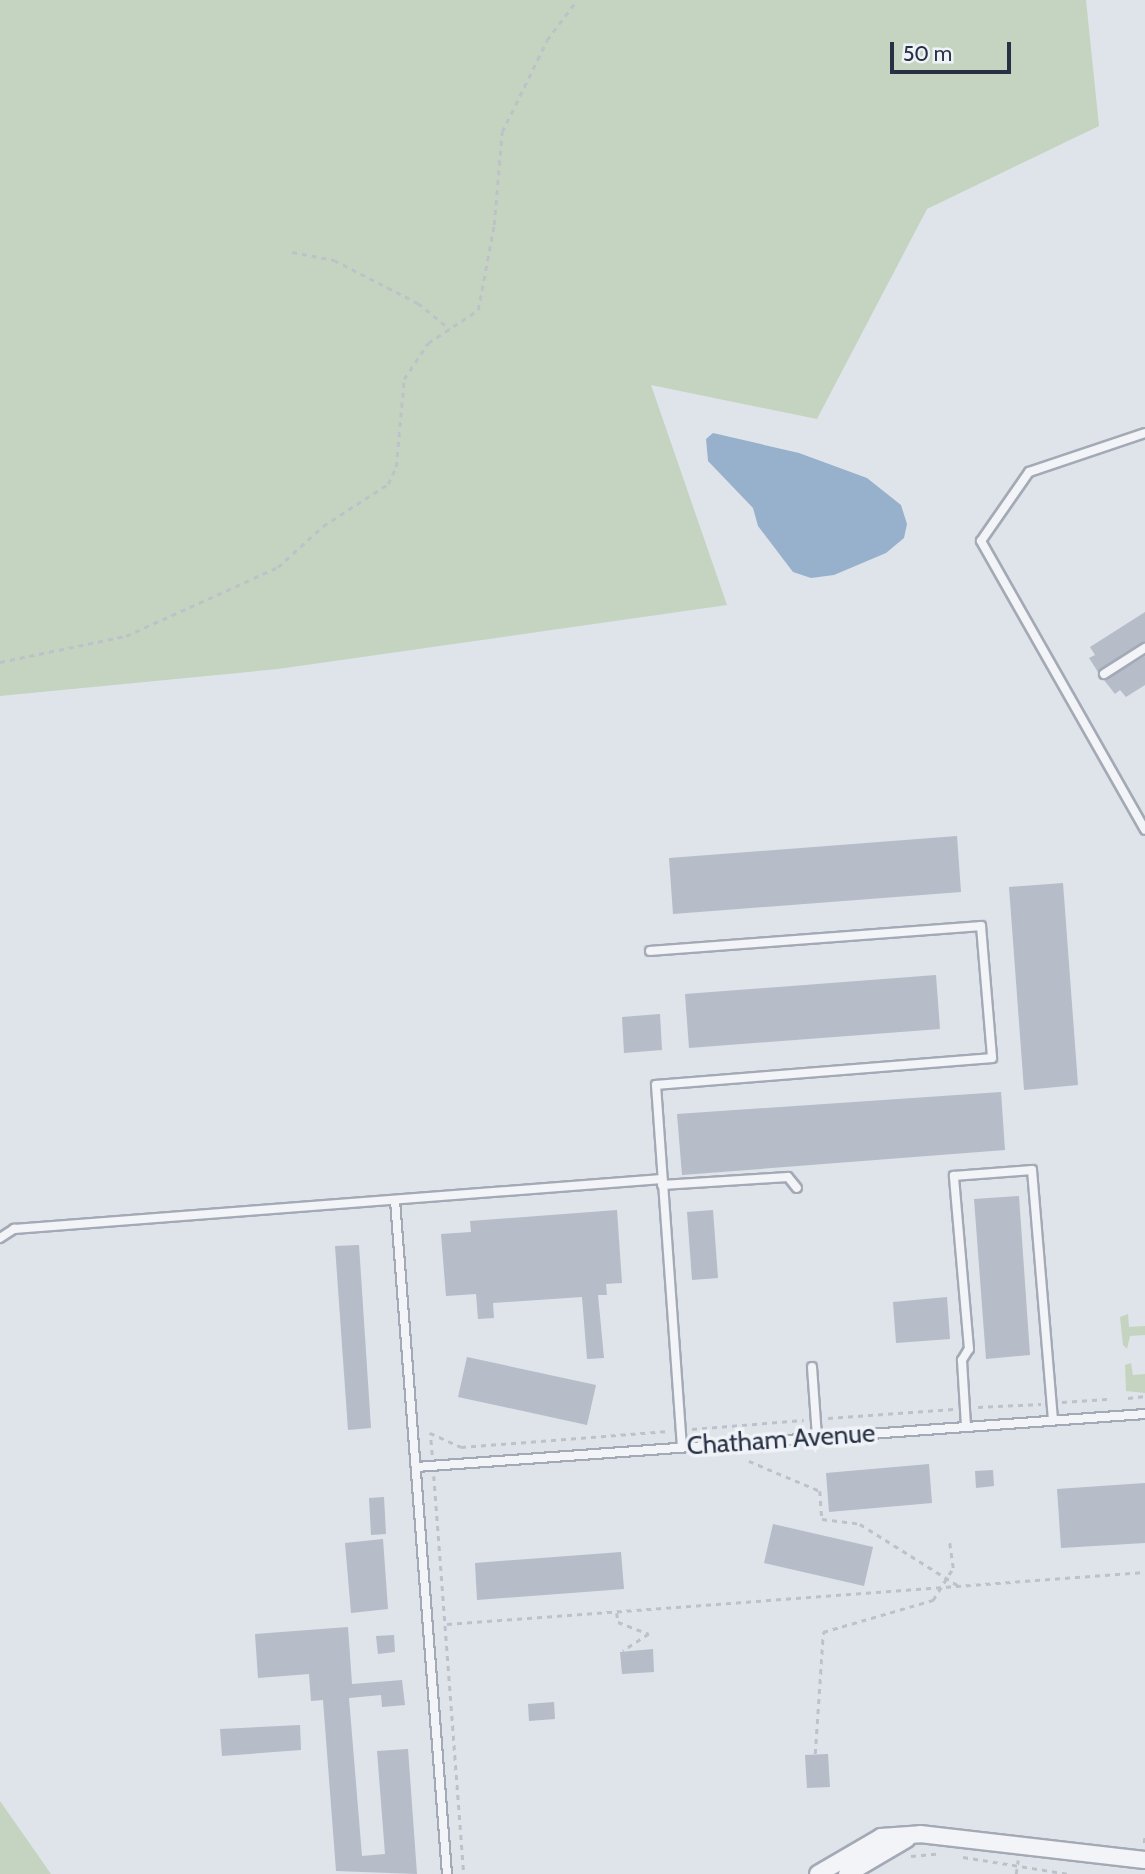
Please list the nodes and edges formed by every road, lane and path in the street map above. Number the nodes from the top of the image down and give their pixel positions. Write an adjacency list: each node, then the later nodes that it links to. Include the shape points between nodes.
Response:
1 (577, 0): 3 (path, via 547,40 508,115 498,160 483,295 478,310)
2 (292, 252): 3 (path, via 334,260 418,303)
3 (450, 329): 6 (path, via 428,343 404,379 393,478 323,526 278,568 126,636)
4 (1145, 432): 8 (lane, via 1030,472 981,541)
5 (1145, 648): 7 (lane)
6 (0, 662)
7 (1104, 674)
8 (1144, 825)
9 (650, 951): 10 (lane, via 981,926 992,1058 656,1085)
10 (662, 1182): 11 (lane, via 788,1177); 12 (lane); 24 (lane)
11 (797, 1188)
12 (395, 1200): 13 (lane, via 14,1229); 29 (lane)
13 (0, 1238)
14 (812, 1367): 21 (lane)
15 (1145, 1396): 16 (path)
16 (1128, 1398)
17 (1107, 1399): 18 (path)
18 (1050, 1403): 19 (path); 19 (lane, via 1031,1170 954,1176 969,1349 962,1360); 22 (lane)
19 (965, 1408): 21 (path); 23 (lane)
20 (1145, 1414): 22 (lane, Chatham Avenue)
21 (816, 1419): 24 (path); 25 (lane)
22 (1053, 1420): 23 (lane, Chatham Avenue)
23 (966, 1426): 25 (lane, Chatham Avenue)
24 (681, 1430): 26 (lane); 28 (path, via 461,1447 430,1433)
25 (817, 1437): 26 (lane, Chatham Avenue)
26 (682, 1447): 28 (lane, Chatham Avenue)
27 (749, 1461): 32 (path, via 820,1491 822,1519 860,1524)
28 (433, 1466): 29 (lane, Chatham Avenue); 36 (path)
29 (416, 1467): 37 (lane)
30 (949, 1539): 32 (path, via 953,1569)
31 (1145, 1572): 33 (path)
32 (947, 1578): 33 (path); 34 (path)
33 (959, 1586): 34 (path)
34 (941, 1587): 35 (path); 39 (path, via 933,1600 823,1632)
35 (617, 1612): 36 (path); 38 (path, via 618,1622 649,1633)
36 (445, 1625): 37 (path); 46 (path)
37 (428, 1626): 45 (lane)
38 (623, 1651)
39 (815, 1754)
40 (920, 1835): 44 (street); 47 (street, via 881,1837); 48 (street, via 854,1866)
41 (945, 1853): 43 (path)
42 (957, 1856): 49 (path)
43 (910, 1857)
44 (1145, 1860)
45 (447, 1874)
46 (464, 1874)
47 (818, 1874)
48 (847, 1874)
49 (1069, 1874)

